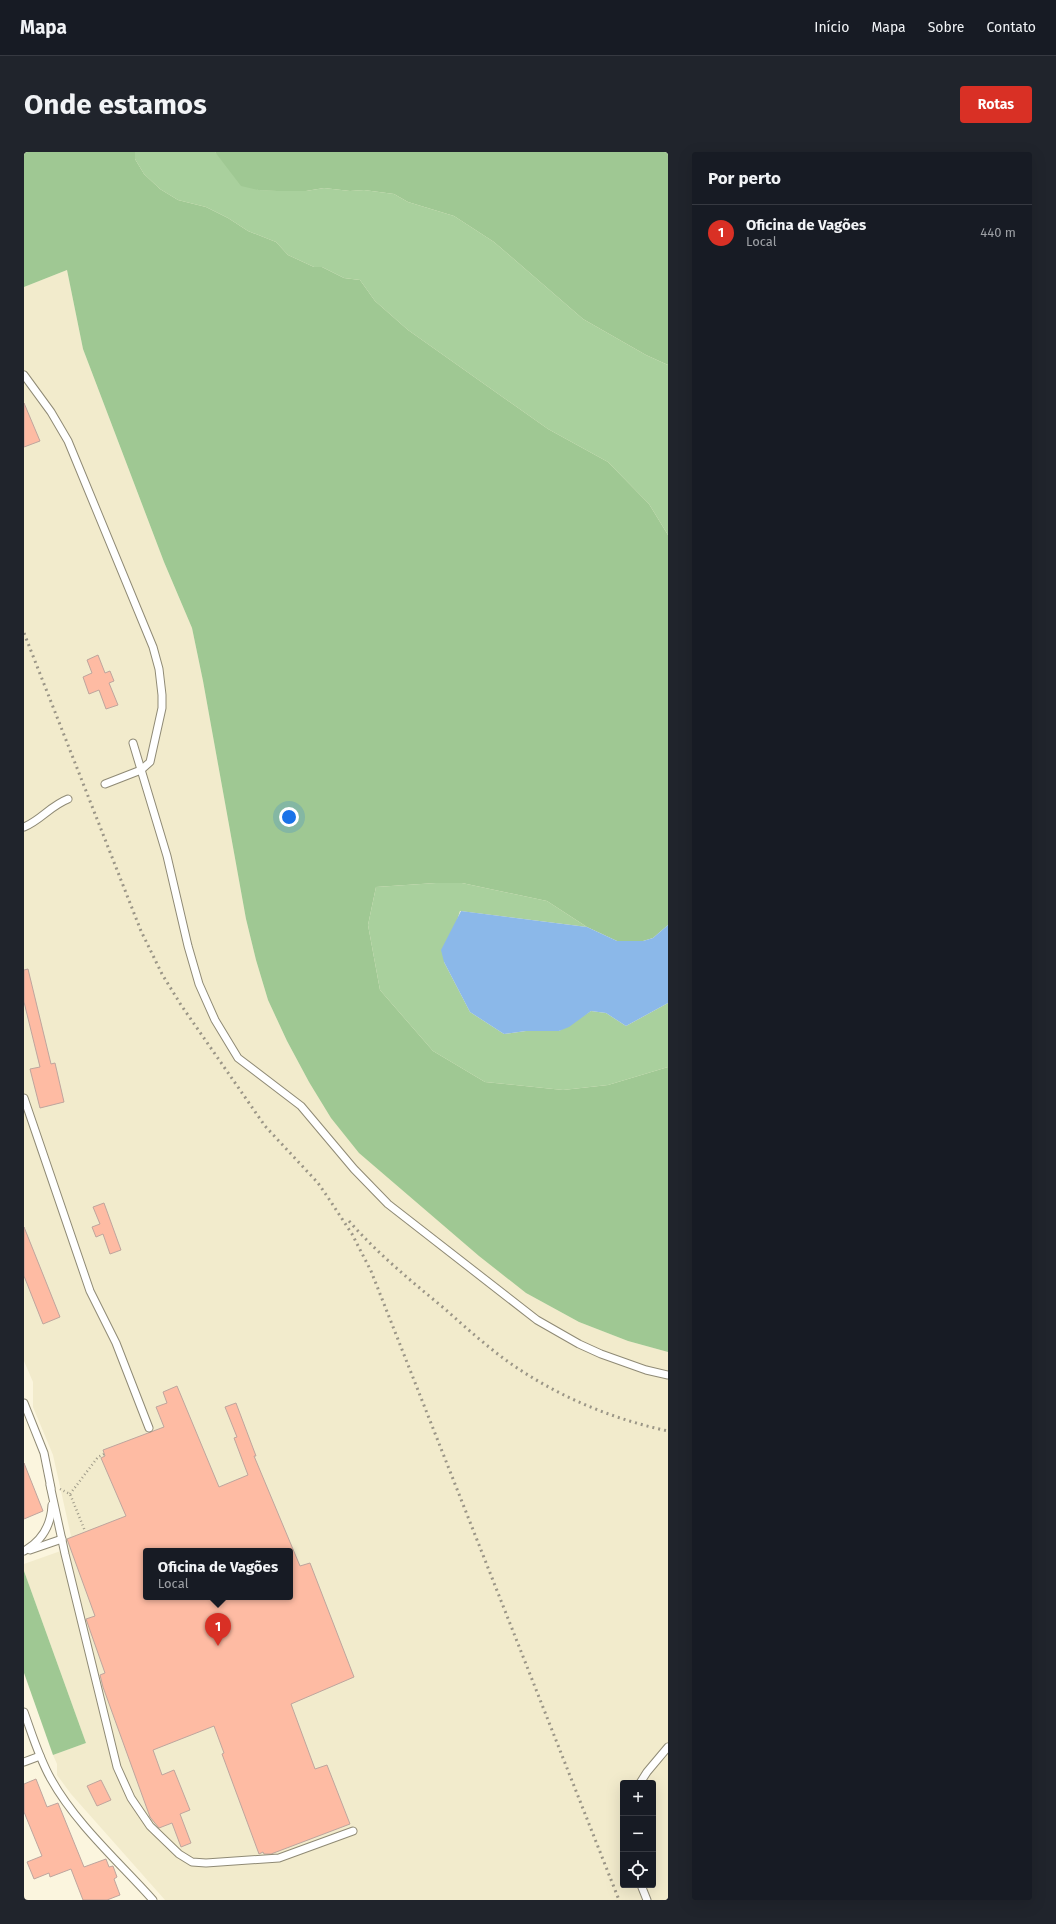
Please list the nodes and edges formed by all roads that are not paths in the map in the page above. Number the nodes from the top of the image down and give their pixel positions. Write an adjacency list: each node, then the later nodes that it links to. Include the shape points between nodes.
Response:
1 (24, 375): 3 (lane, via 51,412 68,442 156,658 162,682 162,708 150,762)
2 (133, 743): 3 (lane)
3 (141, 770): 4 (lane); 8 (lane, via 167,856 199,984 214,1020 238,1058 302,1106 354,1169 388,1204 537,1320 601,1354)
4 (106, 784)
5 (68, 799): 6 (lane, via 51,807 39,819)
6 (24, 827)
7 (24, 1098): 10 (lane, via 90,1291 116,1343)
8 (668, 1375)
9 (24, 1403): 11 (lane, via 44,1453)
10 (149, 1428)
11 (50, 1485): 12 (lane); 13 (lane, via 50,1521 36,1542)
12 (62, 1539): 13 (lane); 19 (lane, via 117,1767 130,1798 158,1835 184,1858 206,1863 279,1858)
13 (24, 1551)
14 (24, 1712): 16 (lane)
15 (668, 1747): 18 (lane)
16 (40, 1756): 17 (lane); 21 (lane, via 69,1807)
17 (24, 1762)
18 (642, 1780)
19 (353, 1831)
20 (642, 1888): 22 (lane)
21 (153, 1900)
22 (646, 1900)

